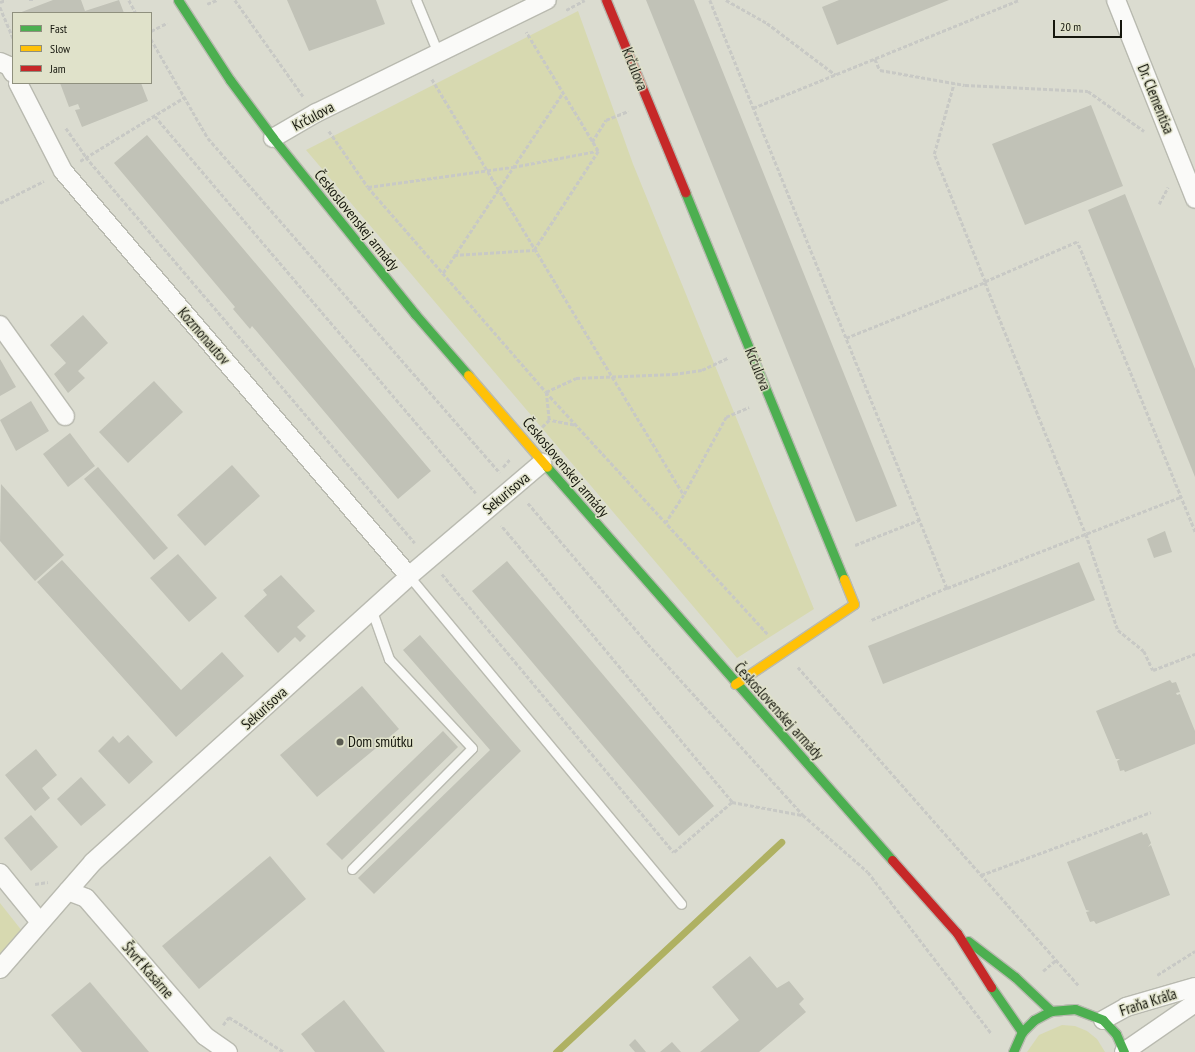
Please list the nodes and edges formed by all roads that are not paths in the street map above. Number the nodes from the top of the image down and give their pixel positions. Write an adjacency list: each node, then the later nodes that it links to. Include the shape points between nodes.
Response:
1 (178, 0): 10 (main road, Československej armády, via 230,80)
2 (416, 0): 6 (lane)
3 (547, 0): 6 (street, Krčulova)
4 (606, 0): 18 (main road, Krčulova, via 854,604)
5 (1116, 0): 11 (street, Dr. Clementisa)
6 (438, 53): 10 (street, Krčulova, via 316,113)
7 (0, 62): 8 (street, via 10,66)
8 (12, 71)
9 (19, 84): 16 (street, Kozmonautov, via 63,171)
10 (273, 138): 15 (main road, Československej armády, via 415,314)
11 (1191, 178): 12 (street, Dr. Clementisa)
12 (1195, 199)
13 (0, 325): 14 (street)
14 (65, 416)
15 (542, 463): 16 (street, Sekurisova); 18 (main road, Československej armády)
16 (409, 576): 17 (street, Sekurisova); 22 (lane)
17 (372, 611): 19 (lane, via 389,659 472,748); 21 (street, Sekurisova, via 93,862)
18 (735, 684): 24 (main road, Československej armády)
19 (352, 869)
20 (0, 873): 23 (street)
21 (68, 891): 23 (street, Sekurisova); 31 (street, Štvrť Kasárne, via 86,898 205,1036)
22 (681, 904)
23 (40, 922): 25 (street, Sekurisova)
24 (957, 933): 28 (main road, Československej armády, via 1015,977); 30 (main road, Československej armády, via 1001,1004)
25 (0, 969)
26 (1195, 987): 29 (street, Fraňa Kráľa, via 1126,1007)
27 (1195, 1003): 33 (street, Fraňa Kráľa)
28 (1051, 1011): 29 (main road, via 1075,1010 1093,1014); 30 (main road, via 1034,1020)
29 (1103, 1020): 33 (main road, via 1116,1034)
30 (1022, 1032): 32 (main road)
31 (228, 1052)
32 (1013, 1052)
33 (1124, 1052)

